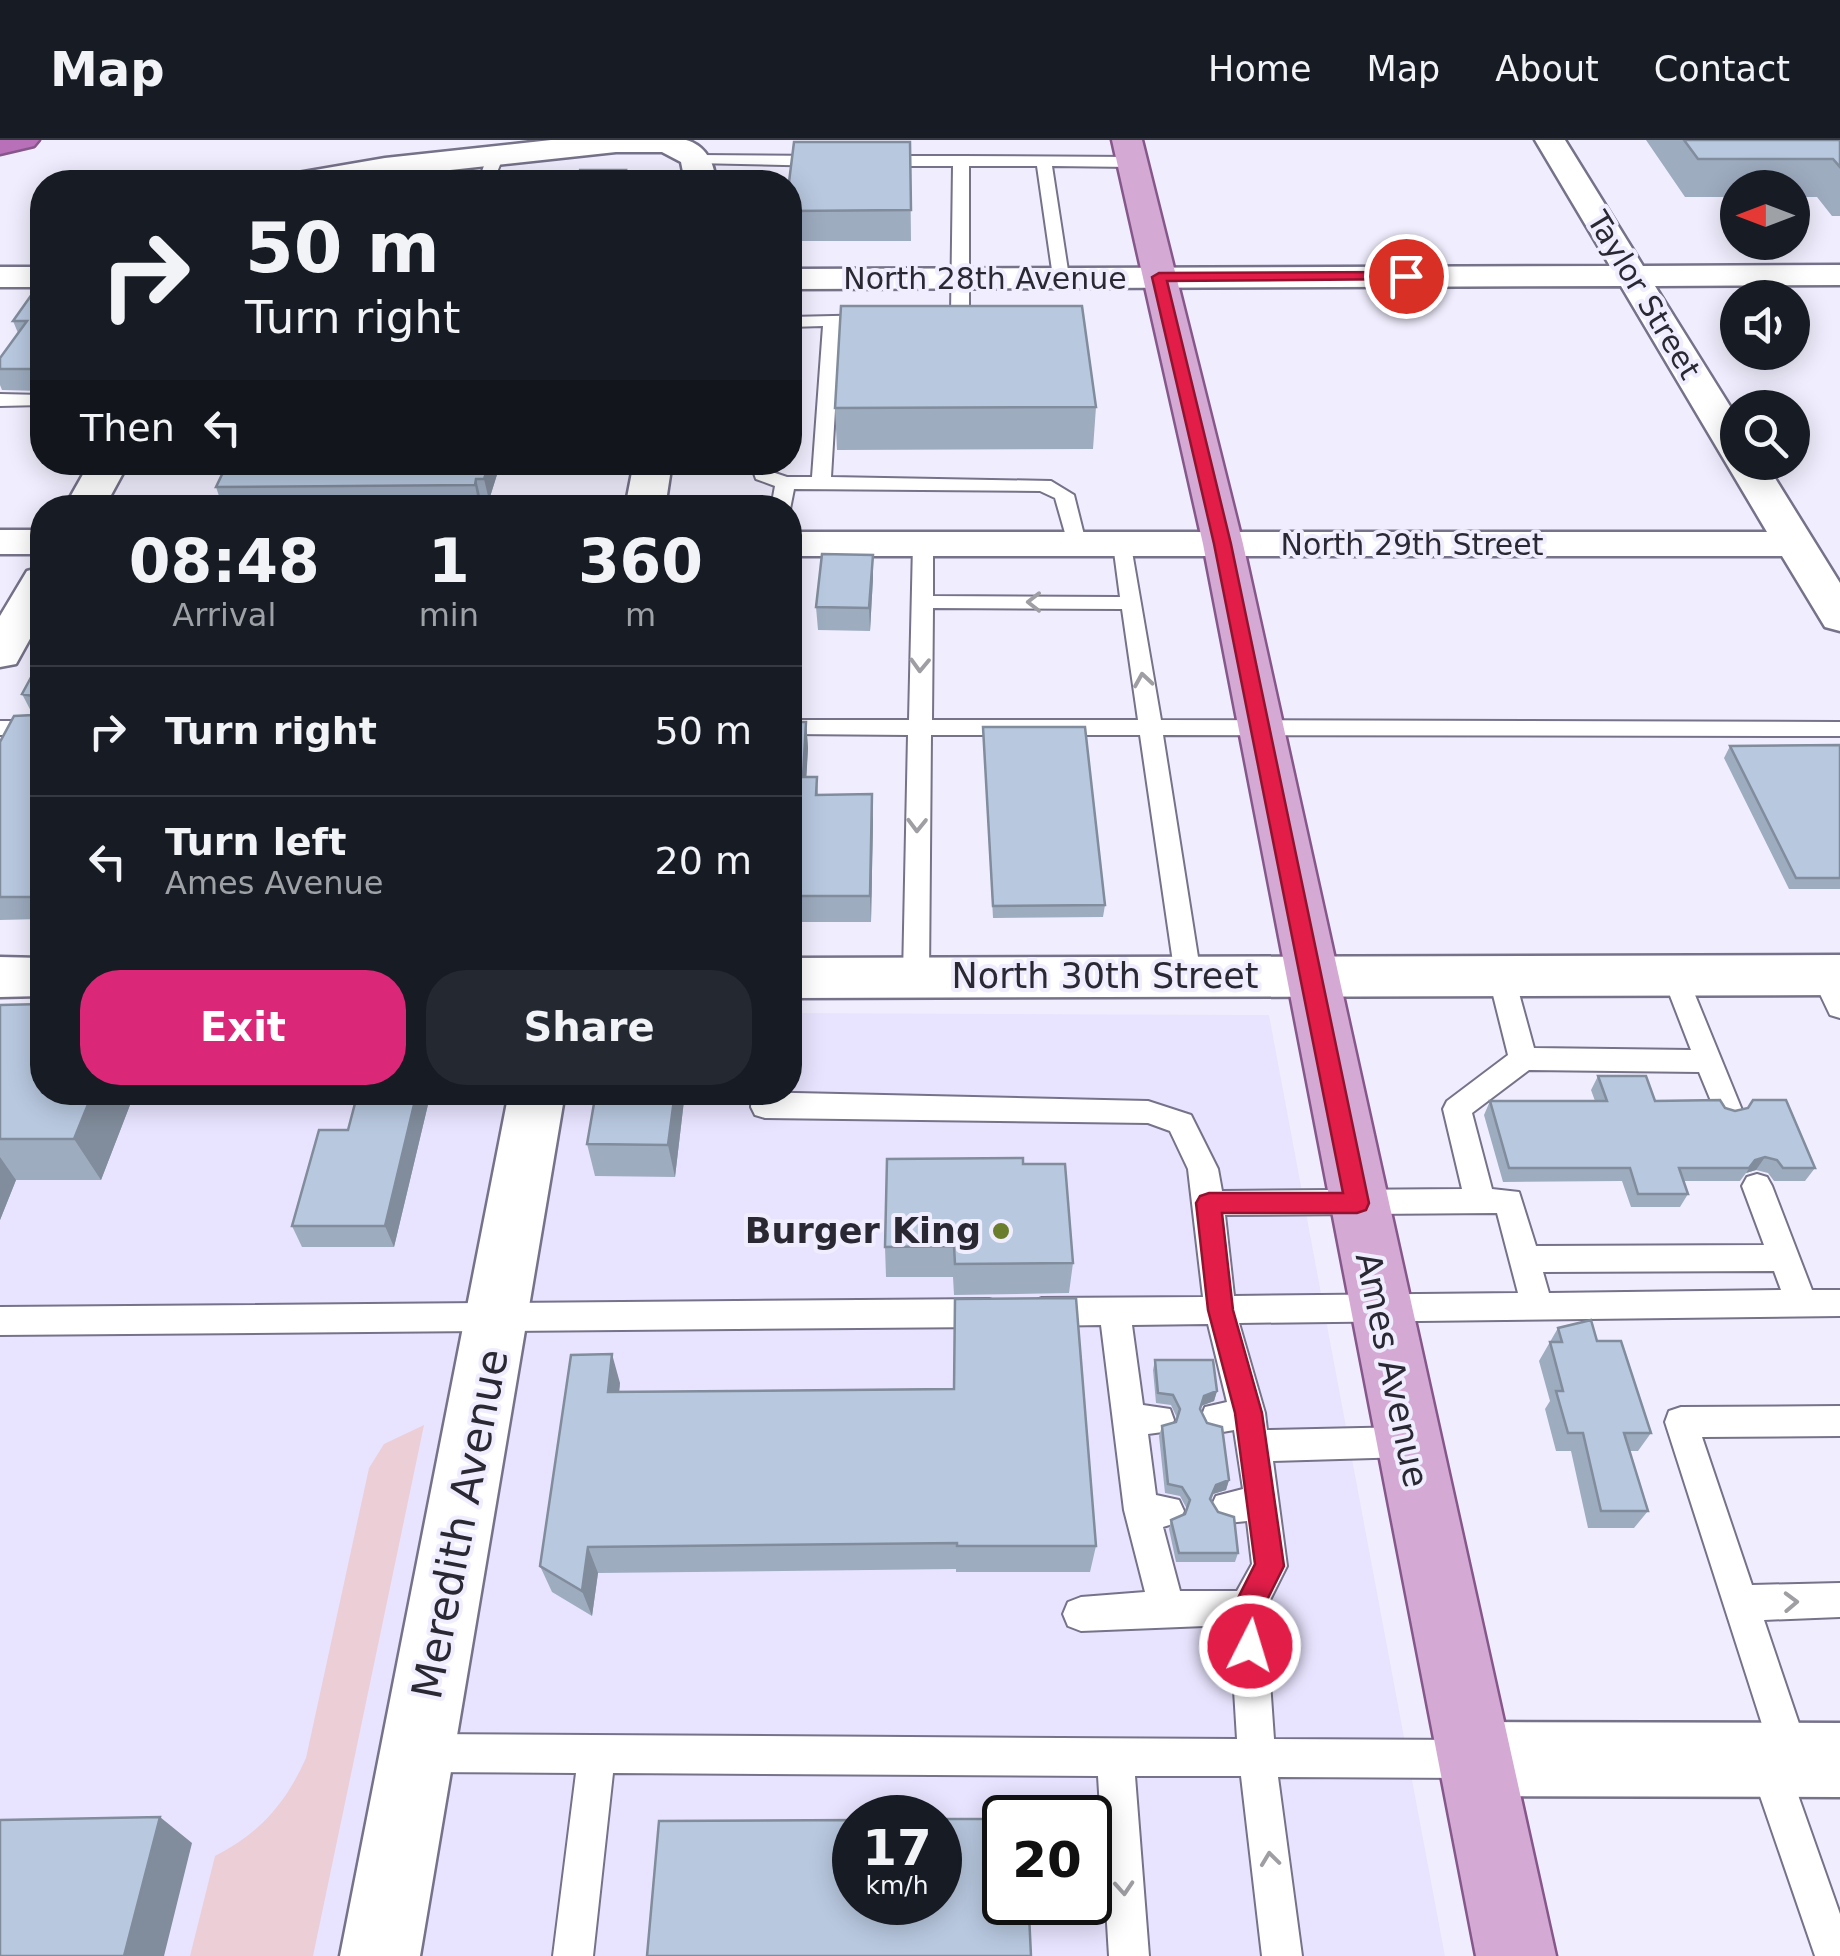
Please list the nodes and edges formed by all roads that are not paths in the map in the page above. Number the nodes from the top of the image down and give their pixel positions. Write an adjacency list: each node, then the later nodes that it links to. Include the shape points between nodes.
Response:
1 (24, 140): 3 (highway)
2 (1550, 140): 13 (street, Taylor Street)
3 (0, 145)
4 (1130, 151): 7 (lane); 17 (main road, Ames Avenue)
5 (780, 161): 6 (lane); 10 (lane); 11 (lane)
6 (961, 161): 7 (lane); 18 (lane)
7 (1044, 162): 16 (lane)
8 (490, 169): 9 (street, via 620,141 662,142)
9 (698, 170)
10 (707, 170)
11 (779, 170)
12 (1840, 275): 13 (street, North 28th Avenue)
13 (1632, 276): 17 (street, North 28th Avenue); 26 (street, Taylor Street)
14 (0, 277): 15 (street)
15 (30, 277)
16 (1062, 277): 17 (street, North 28th Avenue); 18 (street, North 28th Avenue)
17 (1159, 277): 38 (main road, Ames Avenue)
18 (959, 278): 19 (street, North 28th Avenue); 22 (lane, via 960,319)
19 (802, 300)
20 (802, 301): 23 (lane)
21 (887, 320): 23 (lane)
22 (924, 320)
23 (832, 321): 29 (lane)
24 (0, 400): 25 (lane)
25 (30, 400)
26 (1720, 420)
27 (764, 475): 30 (lane)
28 (1756, 480): 39 (street)
29 (821, 483): 30 (lane); 34 (lane, via 1044,485 1064,495)
30 (784, 484): 31 (lane)
31 (783, 495)
32 (0, 542): 33 (street)
33 (30, 542)
34 (1076, 543): 36 (street, North 29th Street); 37 (street, North 29th Street)
35 (802, 544): 36 (street, North 29th Street)
36 (923, 544): 41 (lane)
37 (1123, 544): 38 (street, North 29th Street); 42 (lane)
38 (1222, 544): 39 (street, North 29th Street); 50 (main road, Ames Avenue)
39 (1794, 544): 43 (street)
40 (30, 598): 44 (street)
41 (922, 602): 42 (lane, one-way to 41); 48 (lane, one-way to 48)
42 (1132, 602): 49 (lane, one-way to 42)
43 (1840, 618)
44 (5, 635)
45 (802, 727): 48 (lane)
46 (0, 728): 47 (lane)
47 (30, 728)
48 (918, 728): 49 (lane); 58 (lane, one-way to 58)
49 (1150, 728): 50 (lane); 54 (lane)
50 (1260, 728): 51 (lane); 55 (main road, Ames Avenue)
51 (1840, 728)
52 (1674, 974): 53 (street, North 30th Street); 60 (street, North 30th Street); 62 (lane)
53 (1501, 975): 55 (street, North 30th Street); 61 (lane)
54 (1188, 976): 55 (street, North 30th Street); 58 (street, North 30th Street)
55 (1311, 976): 69 (main road, Ames Avenue)
56 (0, 977): 57 (street)
57 (30, 977)
58 (916, 977): 59 (street, North 30th Street)
59 (802, 978)
60 (1835, 986)
61 (1524, 1059): 62 (lane); 67 (lane, via 1457,1109)
62 (1708, 1061): 65 (lane)
63 (535, 1105): 78 (street, Meredith Avenue)
64 (765, 1105): 68 (lane, via 1148,1112 1181,1123 1203,1169)
65 (1728, 1110)
66 (1757, 1186): 70 (lane)
67 (1480, 1201): 69 (lane); 71 (lane, via 1509,1201)
68 (1209, 1203): 69 (lane); 76 (lane)
69 (1357, 1203): 75 (main road, Ames Avenue)
70 (1785, 1258): 71 (lane); 72 (lane)
71 (1524, 1259): 74 (lane)
72 (1802, 1303): 73 (lane); 74 (lane)
73 (1840, 1303)
74 (1536, 1306): 75 (lane)
75 (1379, 1308): 76 (lane); 82 (main road, Ames Avenue)
76 (1220, 1310): 77 (lane); 81 (lane)
77 (1116, 1311): 78 (lane); 85 (lane, via 1144,1419)
78 (498, 1318): 79 (lane); 88 (street, Meredith Avenue)
79 (0, 1320)
80 (1840, 1422): 84 (lane, via 1681,1422)
81 (1240, 1426): 82 (lane); 86 (lane, via 1245,1505 1270,1566)
82 (1407, 1442): 92 (main road, Ames Avenue)
83 (1840, 1600): 84 (lane, one-way to 83)
84 (1741, 1604): 93 (lane)
85 (1167, 1608): 86 (lane); 87 (lane)
86 (1248, 1608): 91 (lane)
87 (1081, 1614)
88 (417, 1753): 89 (lane); 94 (street, Meredith Avenue)
89 (597, 1753): 90 (lane); 95 (lane)
90 (1115, 1756): 91 (lane); 96 (lane, one-way to 96)
91 (1257, 1758): 92 (lane); 97 (lane, one-way to 91)
92 (1474, 1759): 93 (street); 98 (main road, Ames Avenue)
93 (1799, 1760): 99 (lane)
94 (380, 1956)
95 (573, 1956)
96 (1129, 1956)
97 (1282, 1956)
98 (1516, 1956)
99 (1835, 1956)

